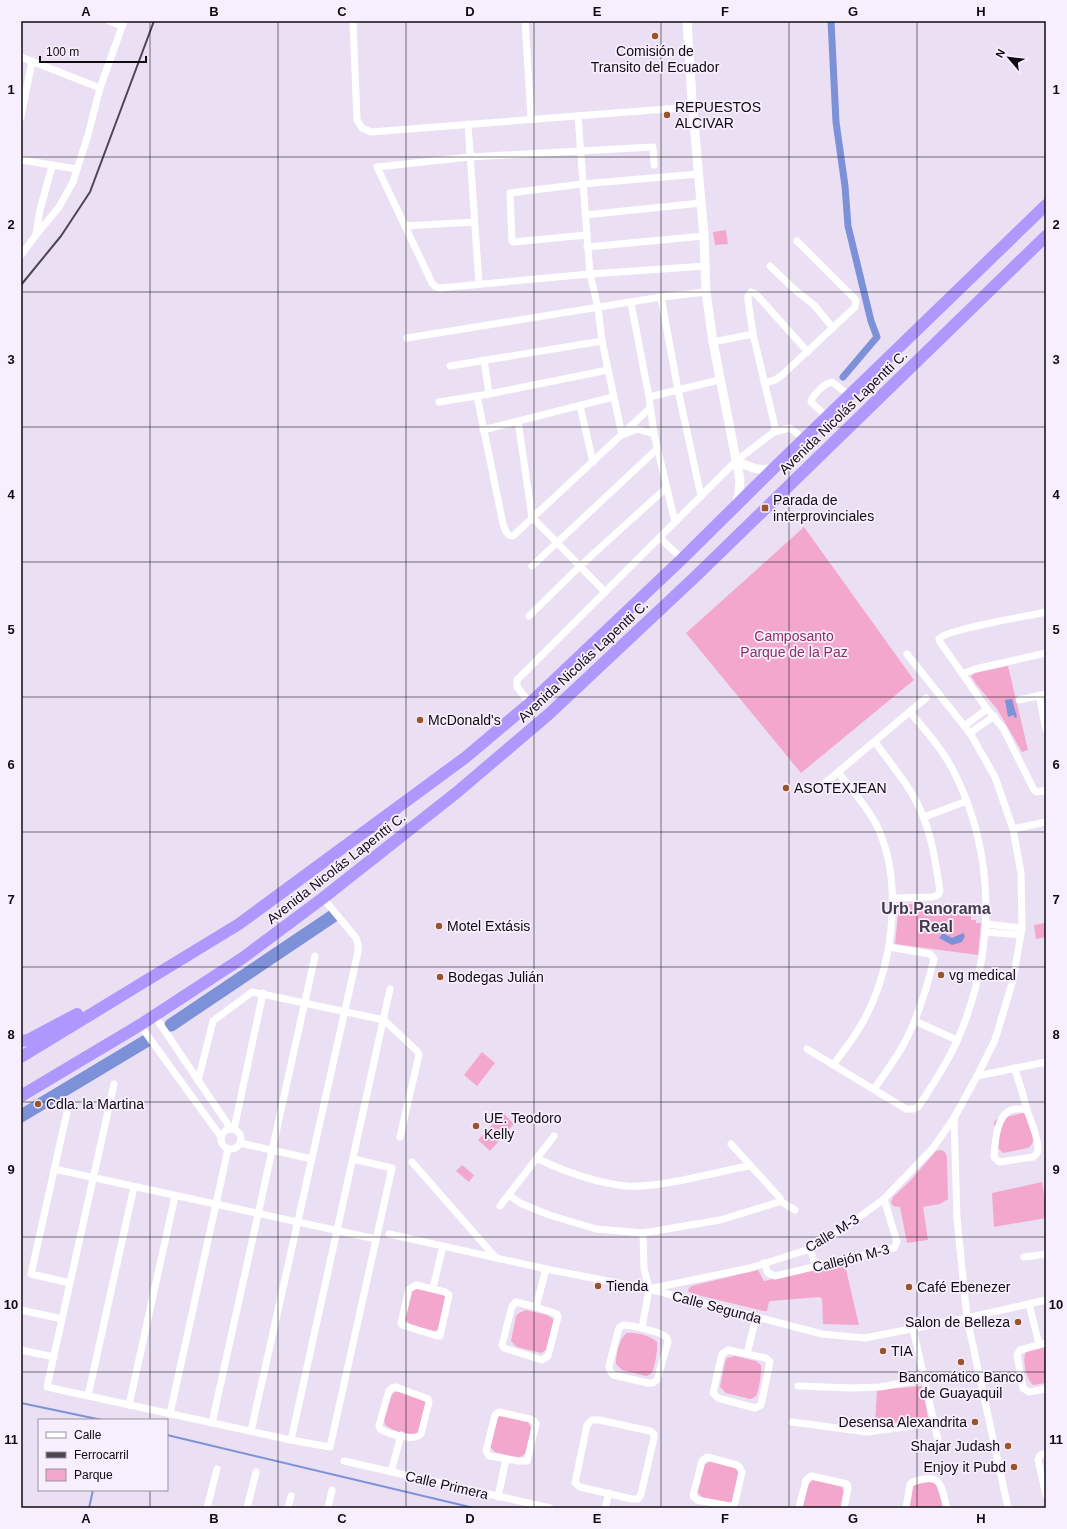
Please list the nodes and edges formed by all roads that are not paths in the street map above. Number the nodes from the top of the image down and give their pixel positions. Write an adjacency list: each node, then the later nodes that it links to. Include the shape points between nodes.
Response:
1 (109, 21): 5 (street)
2 (353, 21): 13 (street, via 357,120 362,128 371,132)
3 (525, 21): 12 (street)
4 (687, 21): 9 (street)
5 (123, 24): 8 (street)
6 (21, 57): 7 (street)
7 (32, 61): 8 (street); 11 (street)
8 (100, 88): 19 (street)
9 (693, 107): 10 (street); 20 (street)
10 (578, 116): 12 (street); 14 (street)
11 (21, 117)
12 (531, 118): 13 (street)
13 (468, 124): 15 (street)
14 (580, 151): 15 (street); 17 (street, via 653,147); 21 (street)
15 (470, 157): 25 (street); 26 (street, via 377,167)
16 (21, 160): 18 (street)
17 (654, 165)
18 (52, 166): 19 (street); 27 (street)
19 (77, 169): 27 (street, via 63,201)
20 (699, 174): 21 (street); 22 (street)
21 (582, 184): 24 (street); 28 (street, via 510,193 512,241 515,243)
22 (701, 203): 24 (street); 29 (street)
23 (1046, 205): 55 (highway, Avenida Nicolás Lapentti C.)
24 (585, 215): 28 (street)
25 (474, 222): 26 (street); 37 (street)
26 (405, 226): 37 (street, via 436,287)
27 (36, 235): 33 (street)
28 (587, 235): 32 (street)
29 (704, 236): 32 (street); 34 (street)
30 (1043, 239): 107 (highway, Avenida Nicolás Lapentti C., via 696,576 549,714 456,793)
31 (797, 241): 42 (street, via 856,301 854,309)
32 (587, 247): 36 (street)
33 (21, 255)
34 (706, 266): 36 (street); 38 (street)
35 (770, 266): 42 (street, via 814,304)
36 (590, 274): 37 (street); 41 (street)
37 (479, 284)
38 (706, 292): 39 (street); 46 (street)
39 (661, 297): 40 (street); 53 (street)
40 (631, 303): 41 (street); 57 (street)
41 (598, 308): 44 (street); 45 (street)
42 (833, 328): 47 (street)
43 (753, 334): 46 (street); 47 (street, via 748,300 751,292 756,294); 52 (street)
44 (407, 338)
45 (602, 341): 48 (street); 50 (street)
46 (712, 342): 51 (street)
47 (808, 352): 52 (street, via 775,380)
48 (484, 360): 49 (street); 54 (street)
49 (450, 366)
50 (608, 370): 54 (street); 58 (street)
51 (719, 380): 53 (street); 70 (street)
52 (764, 383): 65 (street)
53 (678, 390): 57 (street); 74 (street)
54 (489, 394): 56 (street)
55 (849, 395): 62 (highway, Avenida Nicolás Lapentti C.); 62 (street, via 832,382 811,399)
56 (476, 396): 59 (street); 64 (street)
57 (649, 397): 61 (street)
58 (613, 398): 60 (street); 67 (street)
59 (439, 402)
60 (580, 406): 63 (street); 71 (street)
61 (650, 408): 66 (street); 67 (street)
62 (827, 417): 68 (highway, Avenida Nicolás Lapentti C.)
63 (518, 421): 64 (street); 76 (street)
64 (483, 430): 76 (street, via 507,534 512,536)
65 (774, 432): 68 (street, via 790,428); 70 (street)
66 (654, 434): 67 (street, via 637,429); 69 (street)
67 (622, 435): 71 (street)
68 (804, 439): 72 (highway, Avenida Nicolás Lapentti C.)
69 (657, 449): 73 (street); 79 (street)
70 (736, 461): 72 (street, via 765,470); 74 (street); 75 (street, via 740,480 739,495)
71 (593, 462): 76 (street)
72 (774, 468): 75 (highway, Avenida Nicolás Lapentti C.)
73 (666, 488): 77 (street); 82 (street)
74 (701, 496): 77 (street)
75 (734, 507): 80 (highway, Avenida Nicolás Lapentti C.)
76 (532, 517): 79 (street)
77 (675, 522): 78 (street)
78 (660, 538): 80 (street); 83 (street)
79 (558, 543): 81 (street); 82 (street)
80 (682, 559): 92 (highway, Avenida Nicolás Lapentti C.)
81 (532, 566)
82 (579, 567): 83 (street); 85 (street)
83 (605, 592): 92 (street, via 517,680 518,687)
84 (1046, 612): 88 (street, via 944,634 940,637 940,642)
85 (529, 616)
86 (1046, 653): 88 (street)
87 (907, 654): 96 (street, Calle M-3)
88 (962, 674): 93 (street)
89 (1042, 695): 91 (street); 97 (street)
90 (926, 698): 94 (street)
91 (1019, 700)
92 (530, 703): 115 (highway, Avenida Nicolás Lapentti C., via 435,781 239,924)
93 (987, 709): 95 (street); 96 (street)
94 (910, 712): 99 (street); 103 (street, via 953,770)
95 (994, 716): 98 (street); 102 (street, via 1003,728 1034,790)
96 (964, 726): 98 (street, Calle M-3)
97 (1046, 729)
98 (970, 734): 106 (street, Calle M-3, via 995,777)
99 (875, 742): 100 (street); 104 (street, via 908,786)
100 (838, 772): 101 (street); 108 (street, via 866,806 876,825 888,858)
101 (825, 783)
102 (1046, 790)
103 (967, 801): 104 (street); 109 (street, via 977,833 984,871 987,897)
104 (924, 817): 108 (street, via 934,853 940,891 934,897)
105 (1046, 822): 106 (street)
106 (1014, 829): 110 (street, Calle M-3, via 1021,873)
107 (323, 898): 119 (street, via 356,938 358,945); 120 (highway, Avenida Nicolás Lapentti C., via 244,957)
108 (893, 898): 113 (street)
109 (986, 924): 110 (street); 111 (street)
110 (1022, 928): 112 (street, Calle M-3)
111 (986, 932): 112 (street); 124 (street, via 974,994)
112 (1020, 936): 131 (street, Calle M-3, via 1013,980 995,1040)
113 (889, 947): 122 (street, via 930,954 934,959); 129 (street, via 879,987 868,1012 854,1037)
114 (315, 956): 118 (street)
115 (186, 957): 125 (highway, via 28,1040); 127 (highway, Avenida Nicolás Lapentti C.)
116 (390, 989): 121 (street)
117 (264, 993): 118 (street); 132 (street, via 252,992 213,1021); 139 (street)
118 (305, 1002): 119 (street); 146 (street)
119 (345, 1011): 121 (street); 147 (street)
120 (154, 1015): 123 (highway, Avenida Nicolás Lapentti C.); 132 (street)
121 (384, 1020): 142 (street, via 419,1055); 148 (street)
122 (915, 1021): 124 (street); 134 (street, via 899,1053)
123 (140, 1025): 135 (highway, Avenida Nicolás Lapentti C.); 141 (street)
124 (957, 1040): 134 (street, via 935,1082 918,1107 906,1109)
125 (21, 1041)
126 (807, 1049): 129 (street)
127 (21, 1057)
128 (1046, 1062): 130 (street)
129 (833, 1065): 134 (street)
130 (1014, 1068): 131 (street); 136 (street, via 1022,1086)
131 (978, 1076): 138 (street, Calle M-3)
132 (198, 1081): 139 (street)
133 (114, 1084): 153 (street)
134 (874, 1089)
135 (21, 1096)
136 (1027, 1109): 136 (street, via 1034,1130 1037,1154 999,1162 994,1157 995,1138 1004,1115 1011,1110)
137 (67, 1112): 152 (street)
138 (954, 1118): 157 (street, Calle M-3, via 933,1148); 184 (street, via 957,1218)
139 (233, 1129): 141 (street, via 224,1131); 143 (street, via 241,1136)
140 (554, 1136): 149 (street)
141 (221, 1137): 145 (street, via 222,1143)
142 (400, 1137)
143 (240, 1143): 145 (street, via 235,1148); 146 (street)
144 (731, 1144): 151 (street)
145 (228, 1149): 159 (street)
146 (272, 1150): 147 (street); 162 (street)
147 (312, 1159): 163 (street)
148 (353, 1159): 164 (street); 167 (street, via 392,1168)
149 (538, 1159): 151 (street, via 586,1178 627,1186 701,1177); 155 (street)
150 (412, 1162): 172 (street)
151 (750, 1166): 158 (street)
152 (54, 1170): 153 (street); 176 (street, via 31,1274)
153 (93, 1178): 154 (street); 176 (street)
154 (134, 1187): 156 (street); 195 (street)
155 (509, 1195): 160 (street); 165 (street, via 520,1203 548,1215 596,1229)
156 (175, 1196): 159 (street); 196 (street)
157 (884, 1199): 169 (street, Calle M-3, via 836,1234); 174 (street, Callejón M-3, via 897,1242 894,1248)
158 (780, 1201): 161 (street); 165 (street, via 720,1220)
159 (216, 1205): 162 (street); 197 (street)
160 (500, 1206)
161 (796, 1210)
162 (258, 1214): 163 (street); 199 (street)
163 (298, 1222): 164 (street); 201 (street)
164 (337, 1231): 167 (street); 203 (street)
165 (643, 1233): 178 (street, via 644,1268)
166 (389, 1234): 168 (street, Calle Segunda)
167 (376, 1239): 203 (street, via 330,1447)
168 (443, 1246): 172 (street, Calle Segunda); 177 (street)
169 (810, 1249): 173 (street, Calle M-3); 174 (street)
170 (1046, 1254): 171 (street)
171 (1024, 1257)
172 (497, 1258): 175 (street, Calle Segunda)
173 (764, 1264): 174 (street, Callejón M-3, via 768,1274 776,1276); 178 (street, Calle M-3)
174 (816, 1266)
175 (546, 1269): 178 (street, Calle Segunda); 181 (street)
176 (70, 1283): 185 (street)
177 (433, 1288): 177 (street, via 449,1295 440,1336 400,1323 409,1289 416,1285)
178 (648, 1289): 183 (street, Calle Segunda); 186 (street)
179 (1046, 1300): 180 (street, Calle Segunda)
180 (1029, 1304): 184 (street, Calle Segunda); 188 (street)
181 (536, 1307): 181 (street, via 554,1312 558,1317 548,1356 542,1360 506,1349 502,1345 512,1306 516,1302)
182 (21, 1310): 185 (street)
183 (756, 1317): 187 (street, Calle Segunda, via 822,1334 866,1338); 190 (street)
184 (967, 1318): 187 (street, Calle Segunda); 227 (street)
185 (62, 1319): 191 (street)
186 (642, 1328): 186 (street, via 627,1325 619,1328 609,1366 613,1375 653,1383 657,1380 668,1342 664,1335)
187 (913, 1329): 192 (street)
188 (1043, 1344): 194 (street, via 1020,1350 1017,1355 1024,1388 1028,1392)
189 (21, 1350): 191 (street)
190 (747, 1354): 190 (street, via 728,1350 722,1354 713,1393 718,1398 755,1408 761,1405 770,1362 766,1358)
191 (54, 1357): 195 (street, via 47,1387)
192 (924, 1379): 193 (street, via 880,1388); 200 (street)
193 (798, 1386)
194 (1046, 1388)
195 (88, 1396): 196 (street)
196 (129, 1405): 197 (street)
197 (170, 1414): 199 (street)
198 (792, 1422): 200 (street, via 867,1432)
199 (212, 1423): 201 (street)
200 (934, 1423): 204 (street)
201 (252, 1431): 203 (street)
202 (401, 1435): 202 (street, via 384,1431 379,1425 389,1391 396,1387 424,1396 429,1402 419,1437); 210 (street)
203 (291, 1440)
204 (938, 1440)
205 (1046, 1453): 213 (street, via 1040,1455 1038,1460)
206 (506, 1459): 206 (street, via 489,1456 486,1451 495,1415 500,1412 530,1419 536,1424 527,1461); 215 (street)
207 (344, 1461): 210 (street, Calle Primera)
208 (217, 1469): 217 (street)
209 (256, 1472): 218 (street)
210 (391, 1472): 215 (street, Calle Primera)
211 (332, 1490): 220 (street)
212 (609, 1493): 212 (street, via 638,1499 654,1434 650,1431 592,1420 587,1425 576,1483 580,1487); 222 (street)
213 (1046, 1495)
214 (291, 1496): 219 (street)
215 (498, 1497): 221 (street, Calle Primera)
216 (713, 1506): 216 (street, via 693,1496 702,1460 707,1457 737,1465 742,1472 733,1506)
217 (207, 1508)
218 (247, 1508)
219 (288, 1508)
220 (328, 1508)
221 (550, 1508)
222 (605, 1508)
223 (799, 1508): 224 (street, via 806,1480 811,1476 847,1484)
224 (844, 1508)
225 (906, 1508): 226 (street, via 910,1484 932,1477 940,1484)
226 (947, 1508)
227 (1008, 1508)

